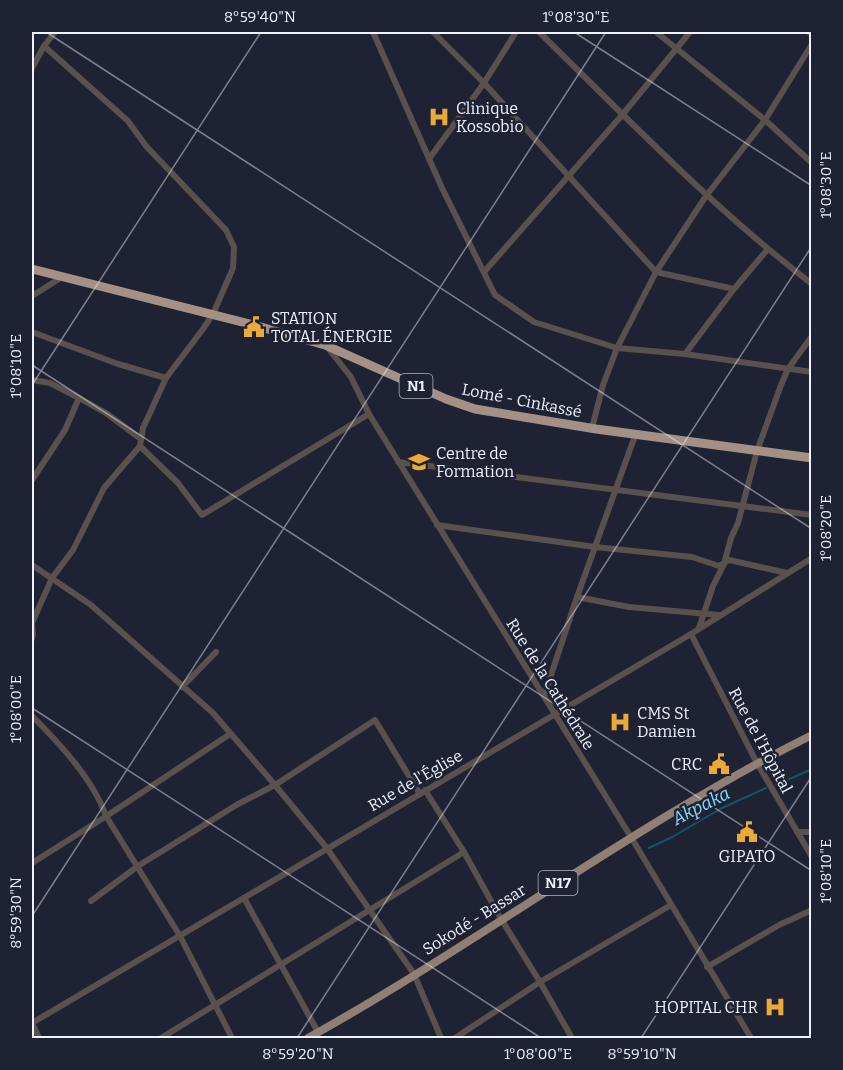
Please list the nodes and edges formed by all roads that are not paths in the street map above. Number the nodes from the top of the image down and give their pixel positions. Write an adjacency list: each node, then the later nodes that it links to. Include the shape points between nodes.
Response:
1 (55, 32): 9 (street)
2 (373, 32): 15 (street)
3 (433, 32): 12 (street)
4 (516, 32): 12 (street)
5 (539, 32): 13 (street)
6 (656, 32): 10 (street)
7 (690, 32): 10 (street)
8 (812, 44): 14 (street)
9 (44, 46): 11 (street); 27 (street, via 128,121 146,146 226,230 234,247 233,268)
10 (676, 48): 13 (street); 14 (street)
11 (32, 68)
12 (484, 83): 15 (street); 17 (street)
13 (623, 114): 17 (street); 18 (street)
14 (765, 120): 16 (street); 18 (street)
15 (429, 159): 21 (street)
16 (812, 163)
17 (569, 174): 21 (street); 22 (street)
18 (706, 196): 19 (street); 22 (street)
19 (767, 250): 24 (street); 25 (street)
20 (32, 269): 23 (highway, Lomé - Cinkassé / N1)
21 (484, 272): 31 (street, via 495,295 534,322)
22 (656, 272): 25 (street); 31 (street)
23 (62, 277): 26 (street); 27 (highway, Lomé - Cinkassé / N1)
24 (812, 284)
25 (734, 289): 32 (street)
26 (32, 296)
27 (213, 314): 30 (highway, Lomé - Cinkassé / N1); 35 (street)
28 (32, 332): 35 (street)
29 (812, 336): 33 (street)
30 (325, 345): 38 (street, Rue de la Cathédrale, via 351,377); 39 (highway, Lomé - Cinkassé / N1, via 462,405)
31 (617, 348): 32 (street); 39 (street)
32 (685, 354): 33 (street)
33 (788, 369): 34 (street); 42 (street)
34 (812, 372)
35 (166, 378): 41 (street)
36 (32, 380): 37 (street, via 50,383)
37 (79, 398): 41 (street, via 106,413); 45 (street, via 65,430)
38 (369, 414): 41 (street, via 201,515); 44 (street, Rue de la Cathédrale)
39 (592, 428): 40 (highway, Lomé - Cinkassé / N1)
40 (636, 433): 42 (highway, Lomé - Cinkassé / N1); 46 (street)
41 (140, 442): 55 (street, via 104,488 73,550)
42 (757, 451): 43 (highway, Lomé - Cinkassé / N1); 47 (street)
43 (812, 458)
44 (398, 462): 46 (street); 49 (street, Rue de la Cathédrale)
45 (32, 480)
46 (616, 490): 47 (street); 50 (street)
47 (743, 505): 48 (street); 52 (street)
48 (812, 515)
49 (437, 525): 50 (street); 64 (street, Rue de la Cathédrale)
50 (595, 547): 52 (street); 56 (street)
51 (812, 558): 54 (street, Rue de l'Église)
52 (724, 564): 54 (street, via 729,560); 57 (street)
53 (32, 566): 55 (street)
54 (787, 573): 58 (street, Rue de l'Église)
55 (52, 578): 61 (street, via 32,623); 63 (street, via 90,605)
56 (577, 597): 57 (street, via 629,607); 64 (street)
57 (704, 613): 58 (street); 59 (street)
58 (720, 615): 59 (street, Rue de l'Église)
59 (699, 629): 60 (street, Rue de l'Église)
60 (691, 634): 65 (street, Rue de l'Église); 69 (street, Rue de l'Hôpital)
61 (32, 639)
62 (216, 652): 63 (street)
63 (182, 687): 67 (street, via 213,713)
64 (544, 696): 65 (street, Rue de la Cathédrale)
65 (555, 714): 71 (street, Rue de l'Église); 75 (street, Rue de la Cathédrale)
66 (32, 716): 72 (street, via 99,796)
67 (230, 734): 70 (street); 72 (street)
68 (812, 735): 69 (main road, Sokodé - Bassar / N17)
69 (757, 763): 73 (street, Rue de l'Hôpital); 75 (main road, Sokodé - Bassar / N17)
70 (275, 785): 71 (street, via 375,720); 76 (street); 80 (street)
71 (422, 792): 76 (street, Rue de l'Église); 77 (street)
72 (106, 816): 79 (street); 80 (street)
73 (797, 832): 74 (street); 78 (street, Rue de l'Hôpital)
74 (812, 832)
75 (630, 837): 83 (street, Rue de la Cathédrale); 86 (main road, Sokodé - Bassar / N17)
76 (326, 848): 81 (street, Rue de l'Église); 84 (street)
77 (464, 852): 84 (street); 86 (street)
78 (812, 857)
79 (32, 863)
80 (138, 866): 82 (street); 87 (street)
81 (244, 898): 87 (street, Rue de l'Église); 88 (street)
82 (91, 901)
83 (671, 905): 89 (street, Rue de la Cathédrale); 91 (street)
84 (370, 909): 88 (street); 90 (street)
85 (812, 910): 89 (street)
86 (501, 919): 90 (main road, Sokodé - Bassar / N17); 91 (street)
87 (180, 936): 92 (street); 93 (street, Rue de l'Église)
88 (280, 964): 92 (street); 94 (street)
89 (707, 967): 102 (street, Rue de la Cathédrale)
90 (414, 974): 94 (main road, Sokodé - Bassar / N17); 99 (street)
91 (540, 982): 100 (street); 101 (street)
92 (215, 1006): 96 (street); 97 (street)
93 (32, 1023): 95 (street)
94 (318, 1032): 98 (main road, Sokodé - Bassar / N17)
95 (39, 1038)
96 (161, 1038)
97 (232, 1038)
98 (308, 1038)
99 (441, 1038)
100 (455, 1038)
101 (572, 1038)
102 (751, 1038)

